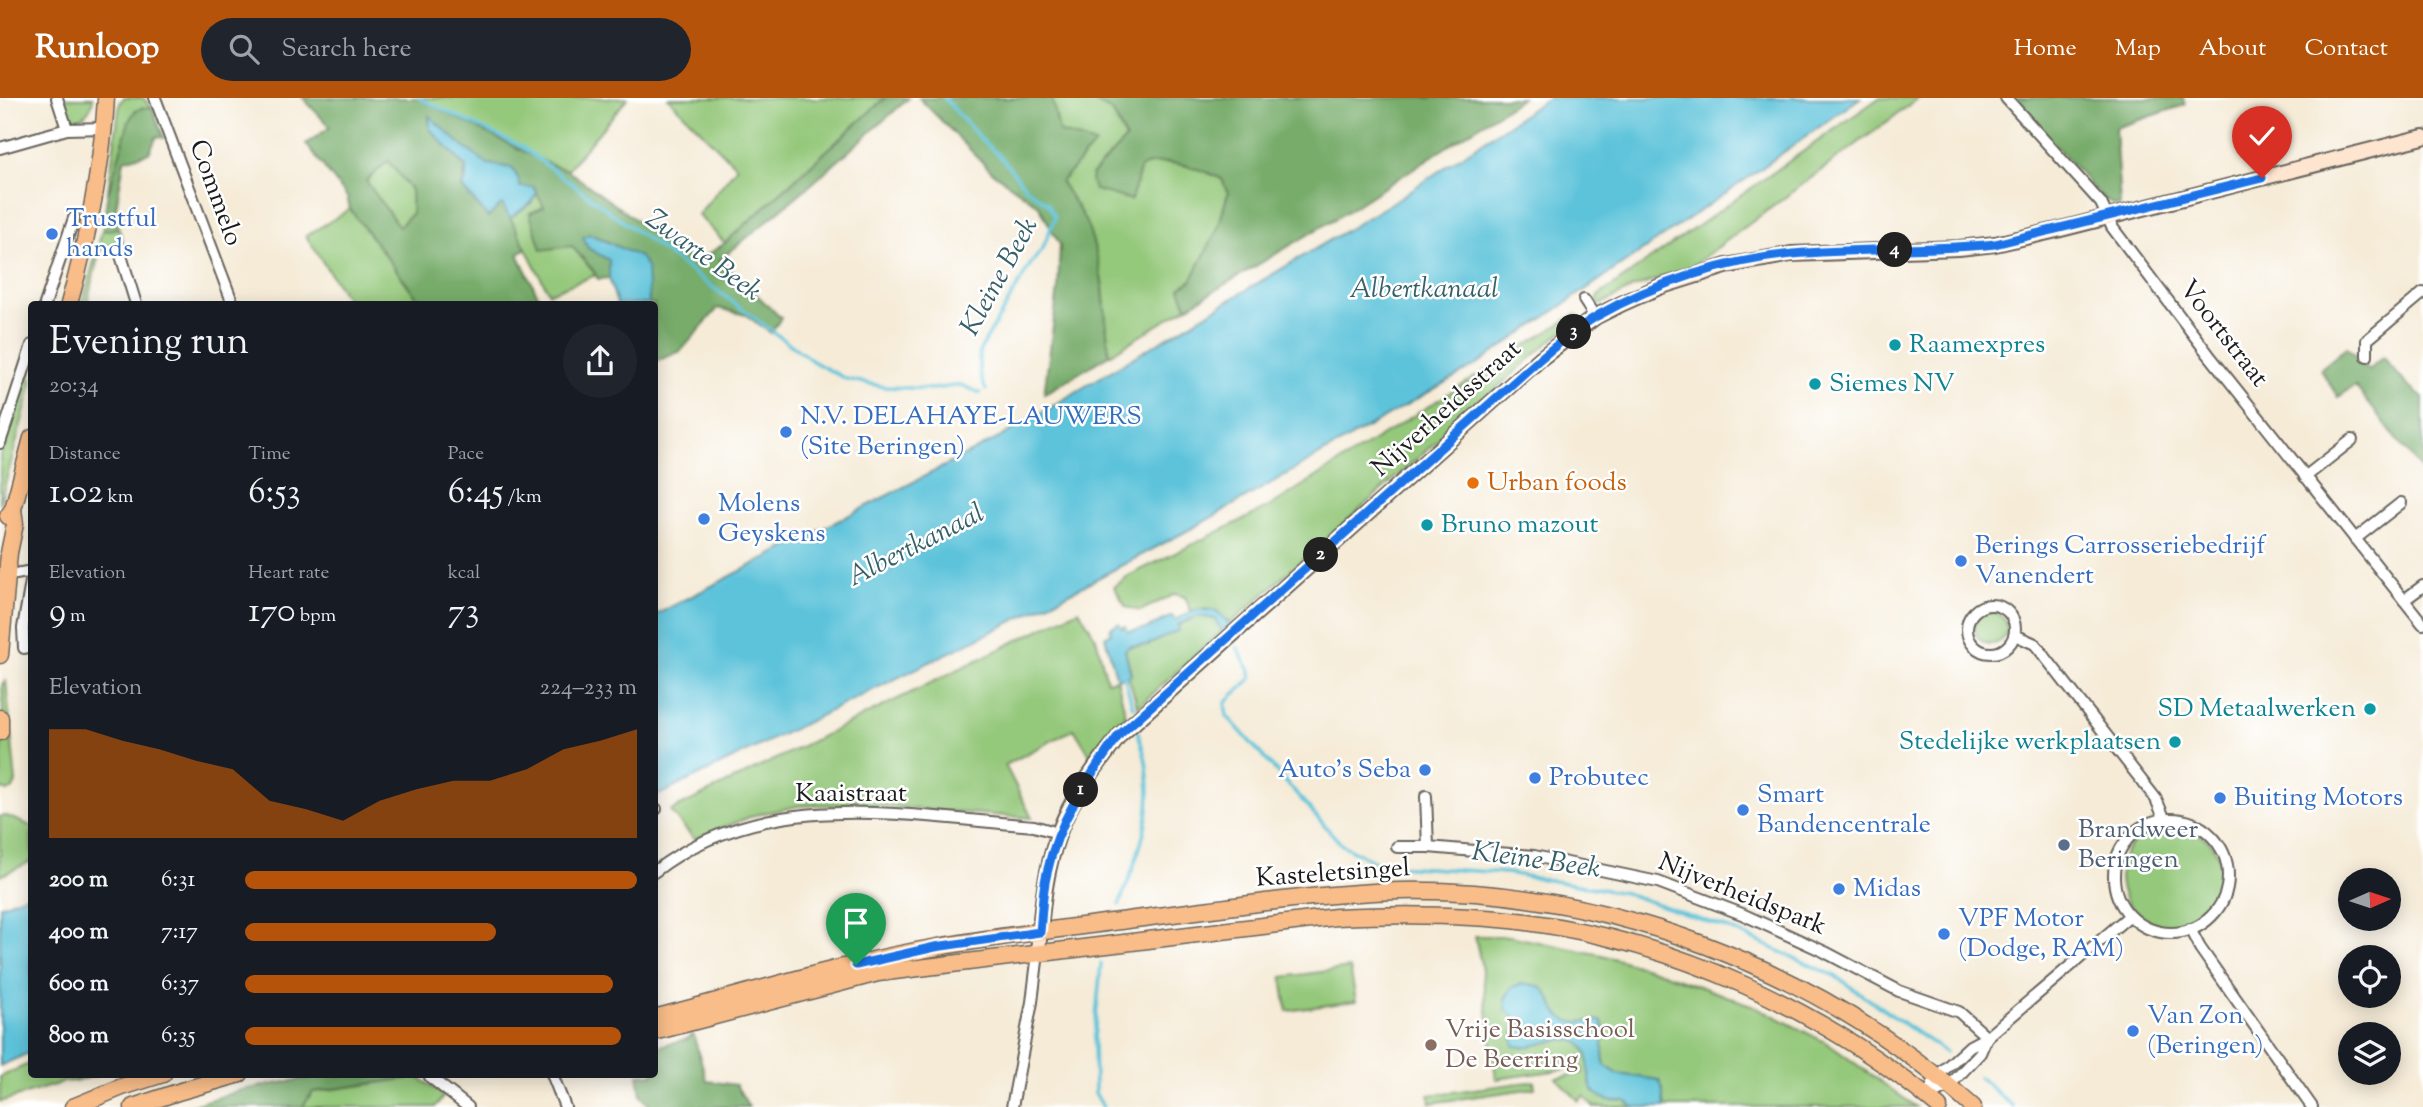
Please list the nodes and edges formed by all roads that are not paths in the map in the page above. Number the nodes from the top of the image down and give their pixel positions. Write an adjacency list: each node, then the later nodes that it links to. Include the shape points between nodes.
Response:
1 (57, 98): 6 (street)
2 (106, 98): 5 (main road)
3 (155, 98): 17 (street, Commelo)
4 (2006, 98): 9 (street, via 2101,203)
5 (104, 128): 6 (street); 15 (main road, via 93,209)
6 (67, 129): 8 (street)
7 (2423, 137): 9 (street, Nijverheidsstraat)
8 (0, 148)
9 (2108, 217): 18 (street, Nijverheidsstraat, via 1995,244 1758,259 1659,287); 24 (street, Voortstraat)
10 (74, 218): 14 (street)
11 (119, 249): 16 (street)
12 (2423, 293): 19 (street, via 2367,340)
13 (1584, 300): 18 (street)
14 (46, 301)
15 (70, 301)
16 (135, 301)
17 (232, 301)
18 (1595, 317): 42 (street, Nijverheidsstraat, via 1541,358 1119,735 1077,794)
19 (2367, 355)
20 (28, 357): 22 (street)
21 (2352, 440): 24 (street)
22 (0, 443)
23 (28, 453): 26 (main road)
24 (2305, 477): 27 (street, Voortstraat)
25 (2401, 502): 27 (street)
26 (13, 509): 28 (main road, via 5,521); 37 (main road)
27 (2355, 539): 33 (street, Voortstraat)
28 (0, 547)
29 (28, 573): 30 (street)
30 (16, 574)
31 (2423, 586): 33 (street)
32 (28, 597): 36 (street)
33 (2404, 600): 34 (street, Voortstraat)
34 (2423, 624)
35 (2014, 635): 35 (street, via 2013,620 2004,608 1996,606 1975,611 1968,626 1969,638 1985,652 2000,651); 41 (street, via 2035,644 2156,799)
36 (24, 648)
37 (0, 655)
38 (0, 718): 39 (main road)
39 (0, 732)
40 (1426, 796): 44 (street)
41 (2165, 820): 46 (street, via 2134,833 2117,859 2116,894); 47 (street, via 2204,830 2224,858 2227,882 2222,901 2208,919)
42 (1058, 833): 45 (street, Kaaistraat, via 1034,826 820,812 735,829 699,842); 48 (street, Nijverheidsstraat, via 1046,874)
43 (1397, 847): 44 (street, Nijverheidspark)
44 (1428, 847): 52 (street, Nijverheidspark, via 1534,856 1658,881 1825,952 1899,991 1959,1012)
45 (658, 869)
46 (2129, 915): 47 (street, via 2156,931); 52 (street)
47 (2190, 929): 68 (street)
48 (1040, 932): 49 (street, Nijverheidsstraat); 50 (main road, Kasteletsingel, via 935,947); 57 (main road, Kasteletsingel, via 1334,895 1401,891 1531,901 1672,933 1738,958 1866,1024)
49 (1038, 953): 51 (main road, Kasteletsingel, via 878,973); 60 (main road, Kasteletsingel, via 1336,917 1463,916 1541,924 1593,933 1728,979 1856,1045); 66 (street, Nijverheidsstraat)
50 (658, 1017)
51 (658, 1031)
52 (1987, 1037): 57 (street, via 1970,1046); 57 (street, via 1980,1053)
53 (150, 1078): 58 (main road)
54 (226, 1078): 59 (main road)
55 (431, 1078): 64 (street)
56 (554, 1078): 65 (street)
57 (1943, 1082): 60 (street); 67 (main road, Kasteletsingel)
58 (122, 1087): 61 (main road); 62 (street)
59 (181, 1091): 62 (main road); 63 (street)
60 (1933, 1102)
61 (74, 1107)
62 (132, 1107)
63 (171, 1107)
64 (468, 1107)
65 (565, 1107)
66 (1012, 1107)
67 (1972, 1107)
68 (2312, 1107)

